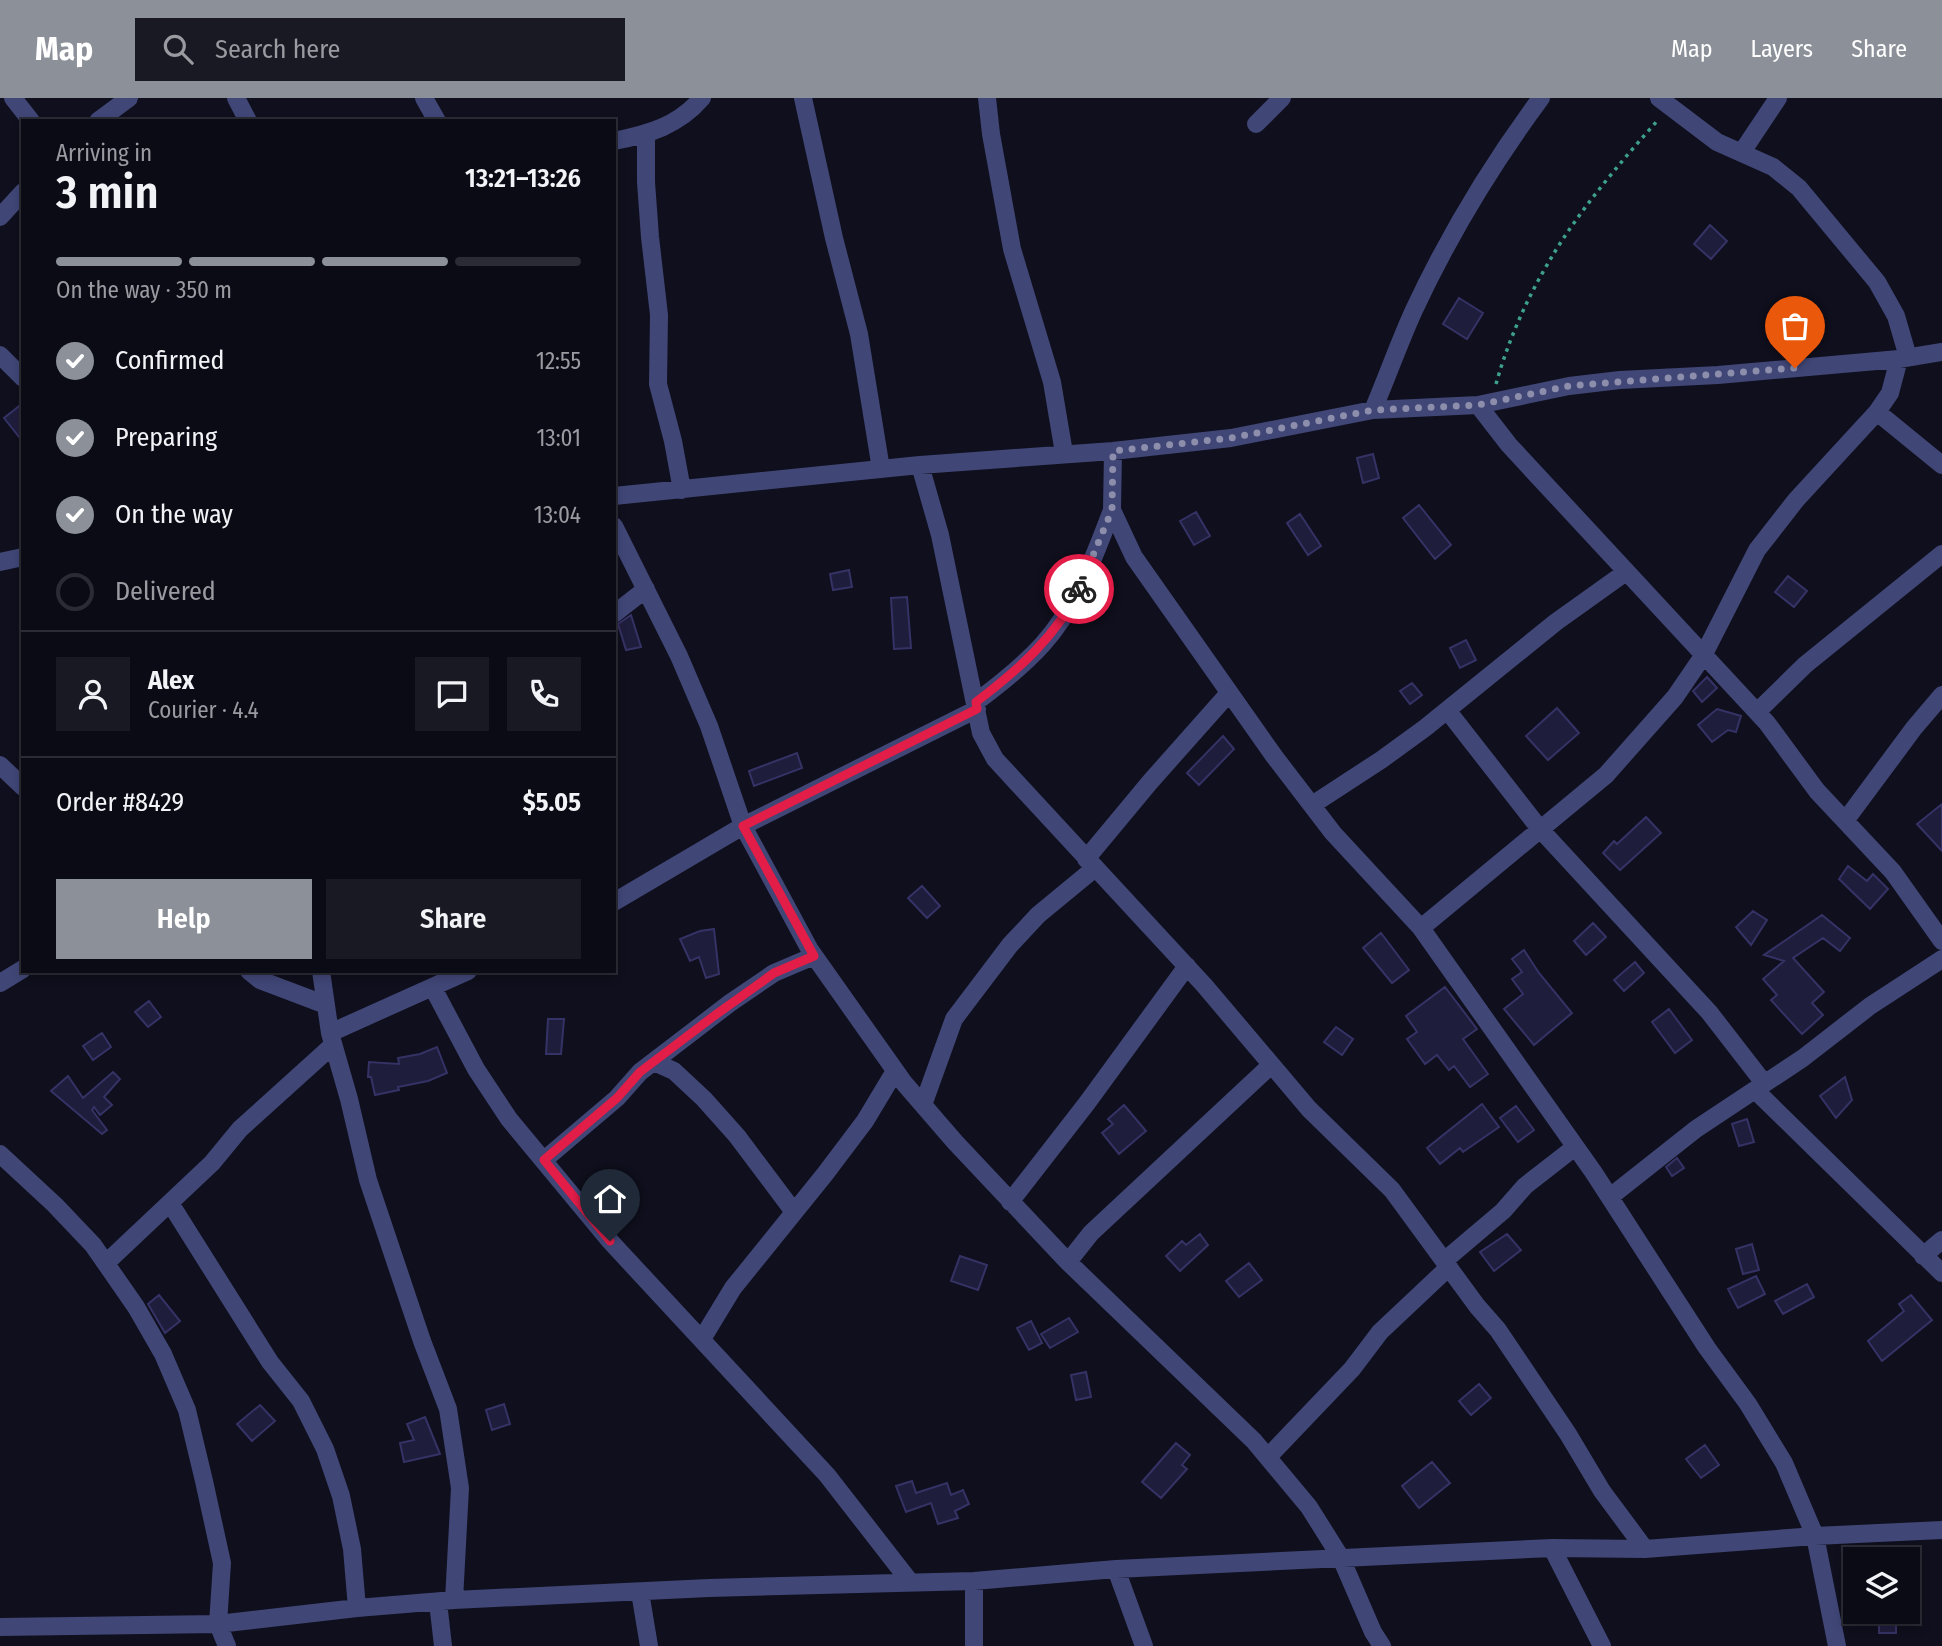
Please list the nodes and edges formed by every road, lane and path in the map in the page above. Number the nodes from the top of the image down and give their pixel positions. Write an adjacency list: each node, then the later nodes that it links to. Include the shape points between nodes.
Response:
1 (13, 98): 12 (street)
2 (129, 98): 13 (street)
3 (236, 98): 14 (street)
4 (424, 98): 15 (street)
5 (702, 98): 17 (street, via 674,122)
6 (803, 98): 33 (street, via 859,334)
7 (987, 98): 30 (street, via 1012,249 1052,382)
8 (1282, 98): 16 (street)
9 (1541, 98): 27 (street, via 1467,209 1414,311)
10 (1778, 98): 19 (street)
11 (1665, 103): 19 (street, via 1717,142); 26 (path, via 1658,120 1550,260)
12 (29, 119)
13 (101, 119)
14 (247, 119)
15 (436, 119)
16 (1256, 124)
17 (646, 134): 18 (street); 34 (street, via 659,315 658,384)
18 (616, 141)
19 (1742, 152): 24 (street, via 1773,167 1799,188 1877,282 1896,316)
20 (21, 194): 21 (street)
21 (0, 217)
22 (1942, 352): 24 (street)
23 (0, 355): 25 (street)
24 (1903, 358): 26 (street, via 1620,380); 28 (street)
25 (21, 375)
26 (1484, 404): 27 (street); 41 (street, via 1509,445)
27 (1373, 410): 29 (street, via 1231,438)
28 (1877, 412): 32 (street); 44 (street, via 1757,550)
29 (1113, 451): 30 (street); 36 (street)
30 (1064, 453): 31 (street)
31 (920, 465): 33 (street); 47 (street, via 940,535)
32 (1942, 465)
33 (881, 469): 34 (street)
34 (681, 490): 35 (street)
35 (616, 496)
36 (1112, 510): 45 (street, via 1133,558); 47 (street, via 1076,596 1044,643)
37 (616, 530): 42 (street)
38 (1942, 554): 49 (street, via 1805,665)
39 (21, 558): 40 (street)
40 (0, 562)
41 (1626, 572): 44 (street); 48 (street)
42 (646, 589): 43 (street); 54 (street, via 709,726)
43 (616, 612)
44 (1703, 656): 49 (street); 55 (street, via 1675,697 1606,775)
45 (1229, 693): 52 (street); 56 (street, via 1150,782)
46 (1942, 695): 53 (street)
47 (976, 706): 54 (street); 56 (street, via 981,733 995,759)
48 (1447, 710): 52 (street); 55 (street)
49 (1757, 712): 53 (street)
50 (0, 765): 51 (street)
51 (21, 785)
52 (1312, 805): 58 (street)
53 (1845, 821): 59 (street)
54 (743, 826): 57 (street); 60 (street)
55 (1540, 829): 58 (street); 74 (street, via 1709,1012)
56 (1091, 863): 62 (street); 75 (street, via 1010,945 954,1019)
57 (616, 901)
58 (1421, 928): 76 (street)
59 (1940, 932)
60 (814, 956): 71 (street, via 774,973); 73 (street)
61 (1942, 959): 74 (street)
62 (1186, 966): 72 (street); 80 (street)
63 (21, 970): 67 (street)
64 (251, 973): 69 (street)
65 (321, 973): 69 (street)
66 (464, 973): 68 (street)
67 (0, 983)
68 (433, 988): 70 (street); 78 (street, via 476,1069)
69 (326, 1005): 70 (street)
70 (332, 1039): 81 (street); 100 (street, via 368,1180 448,1409 460,1489)
71 (654, 1062): 78 (street); 82 (street, via 674,1071 704,1099)
72 (1272, 1065): 85 (street, via 1091,1233); 87 (street, via 1309,1109 1392,1189)
73 (895, 1071): 75 (street); 82 (street, via 865,1121)
74 (1759, 1086): 79 (street); 84 (street)
75 (923, 1105): 80 (street)
76 (1575, 1147): 79 (street); 87 (street, via 1525,1186)
77 (0, 1154): 86 (street, via 55,1205)
78 (544, 1160): 89 (street, via 610,1241)
79 (1610, 1197): 92 (street, via 1784,1463)
80 (1010, 1202): 85 (street)
81 (170, 1203): 86 (street); 101 (street, via 270,1362 301,1401 325,1449 341,1496)
82 (794, 1212): 89 (street, via 733,1288)
83 (1942, 1240): 84 (street)
84 (1923, 1256): 88 (street)
85 (1068, 1262): 90 (street)
86 (106, 1264): 102 (street, via 163,1354 187,1410 222,1563)
87 (1447, 1264): 90 (street); 94 (street, via 1498,1330)
88 (1942, 1273)
89 (702, 1339): 98 (street, via 827,1475)
90 (1268, 1457): 95 (street, via 1309,1507)
91 (1942, 1530): 92 (street)
92 (1815, 1536): 94 (street); 111 (street)
93 (1552, 1548): 94 (street); 95 (street); 110 (street)
94 (1645, 1549)
95 (1341, 1558): 96 (street); 109 (street)
96 (1116, 1569): 97 (street); 108 (street)
97 (974, 1581): 98 (street); 107 (street)
98 (911, 1583): 99 (street)
99 (640, 1591): 100 (street); 106 (street)
100 (446, 1601): 101 (street); 105 (street)
101 (358, 1608): 102 (street)
102 (218, 1623): 103 (street); 104 (street)
103 (0, 1627)
104 (227, 1646)
105 (443, 1646)
106 (649, 1646)
107 (974, 1646)
108 (1144, 1646)
109 (1382, 1646)
110 (1602, 1646)
111 (1837, 1646)

